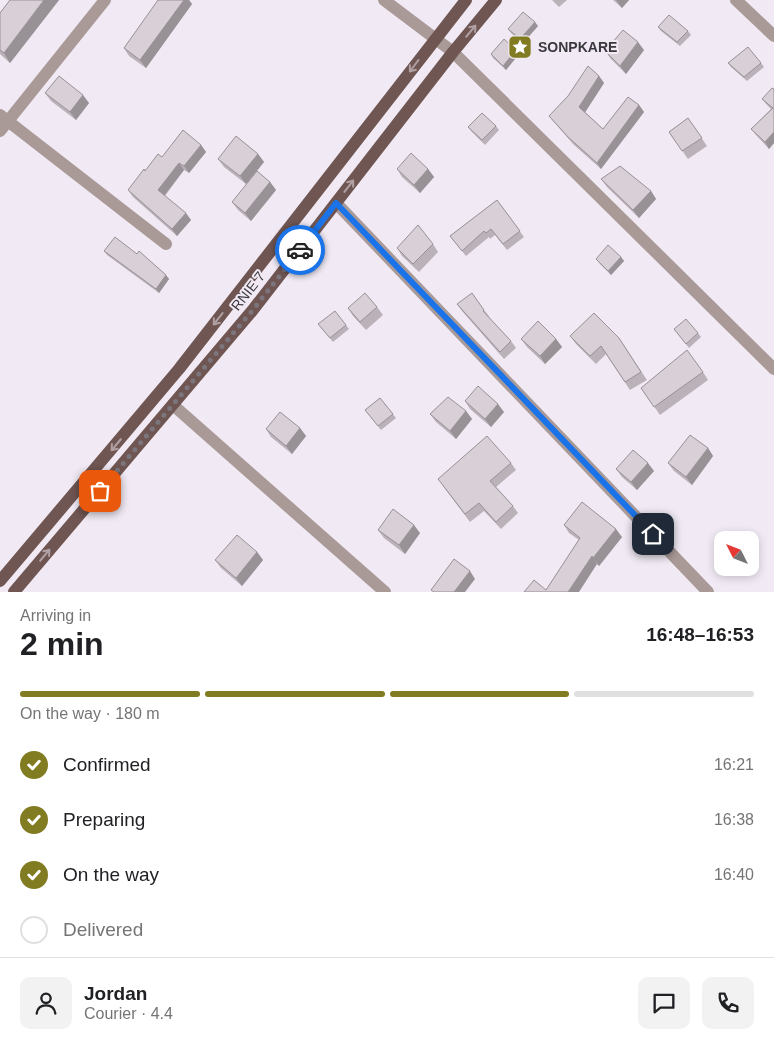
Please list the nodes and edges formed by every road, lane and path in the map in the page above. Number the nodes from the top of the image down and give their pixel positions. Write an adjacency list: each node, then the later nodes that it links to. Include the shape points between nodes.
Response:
1 (105, 0): 9 (street)
2 (384, 0): 7 (street)
3 (466, 0): 7 (main road, RNIE 7 / RNIE 7)
4 (496, 0): 8 (main road, RNIE 7 / RNIE 7, one-way to 4)
5 (736, 0): 6 (street)
6 (774, 36)
7 (435, 38): 8 (street); 15 (main road, RNIE 7 / RNIE 7, one-way to 15, via 179,369)
8 (453, 52): 11 (main road, RNIE 7 / RNIE 7, one-way to 8); 13 (street)
9 (4, 118): 10 (street); 12 (street)
10 (0, 131)
11 (336, 203): 14 (main road, RNIE 7 / RNIE 7); 18 (street)
12 (166, 244)
13 (774, 369)
14 (173, 405): 16 (main road, RNIE 7 / RNIE 7, one-way to 14); 17 (street)
15 (0, 582)
16 (14, 592)
17 (385, 592)
18 (708, 592)

